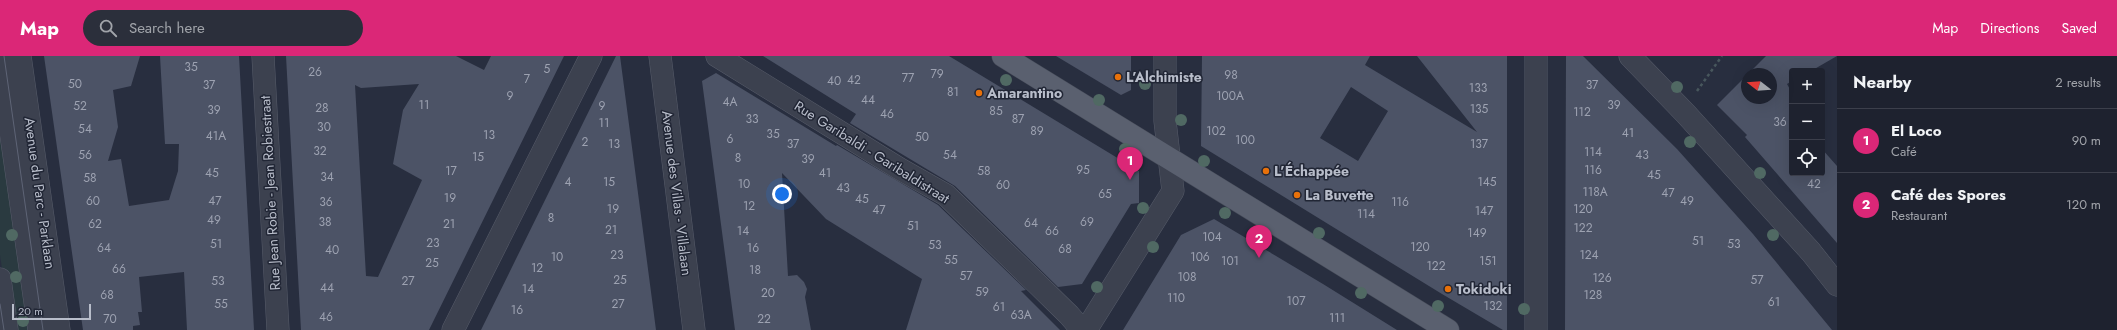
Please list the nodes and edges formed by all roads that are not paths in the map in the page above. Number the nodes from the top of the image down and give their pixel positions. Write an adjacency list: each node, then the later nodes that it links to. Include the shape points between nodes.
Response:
1 (20, 56): 16 (street, Avenue du Parc - Parklaan)
2 (263, 56): 17 (street, Rue Jean Robie - Jean Robiestraat)
3 (591, 56): 18 (street)
4 (660, 56): 19 (street, Avenue des Villas - Villalaan)
5 (717, 56): 20 (street, Rue Garibaldi - Garibaldistraat, via 946,195)
6 (1003, 56): 11 (main road)
7 (1165, 56): 11 (street, via 1165,121)
8 (1536, 56): 23 (street)
9 (1630, 56): 13 (street, via 1811,252)
10 (0, 58): 15 (street, Avenue du Parc - Parklaan)
11 (1169, 158): 21 (street, via 1173,191); 22 (main road)
12 (0, 279): 14 (street)
13 (1837, 285)
14 (7, 330)
15 (39, 330)
16 (59, 330)
17 (278, 330)
18 (453, 330)
19 (694, 330)
20 (1082, 330)
21 (1086, 330)
22 (1448, 330)
23 (1536, 330)

